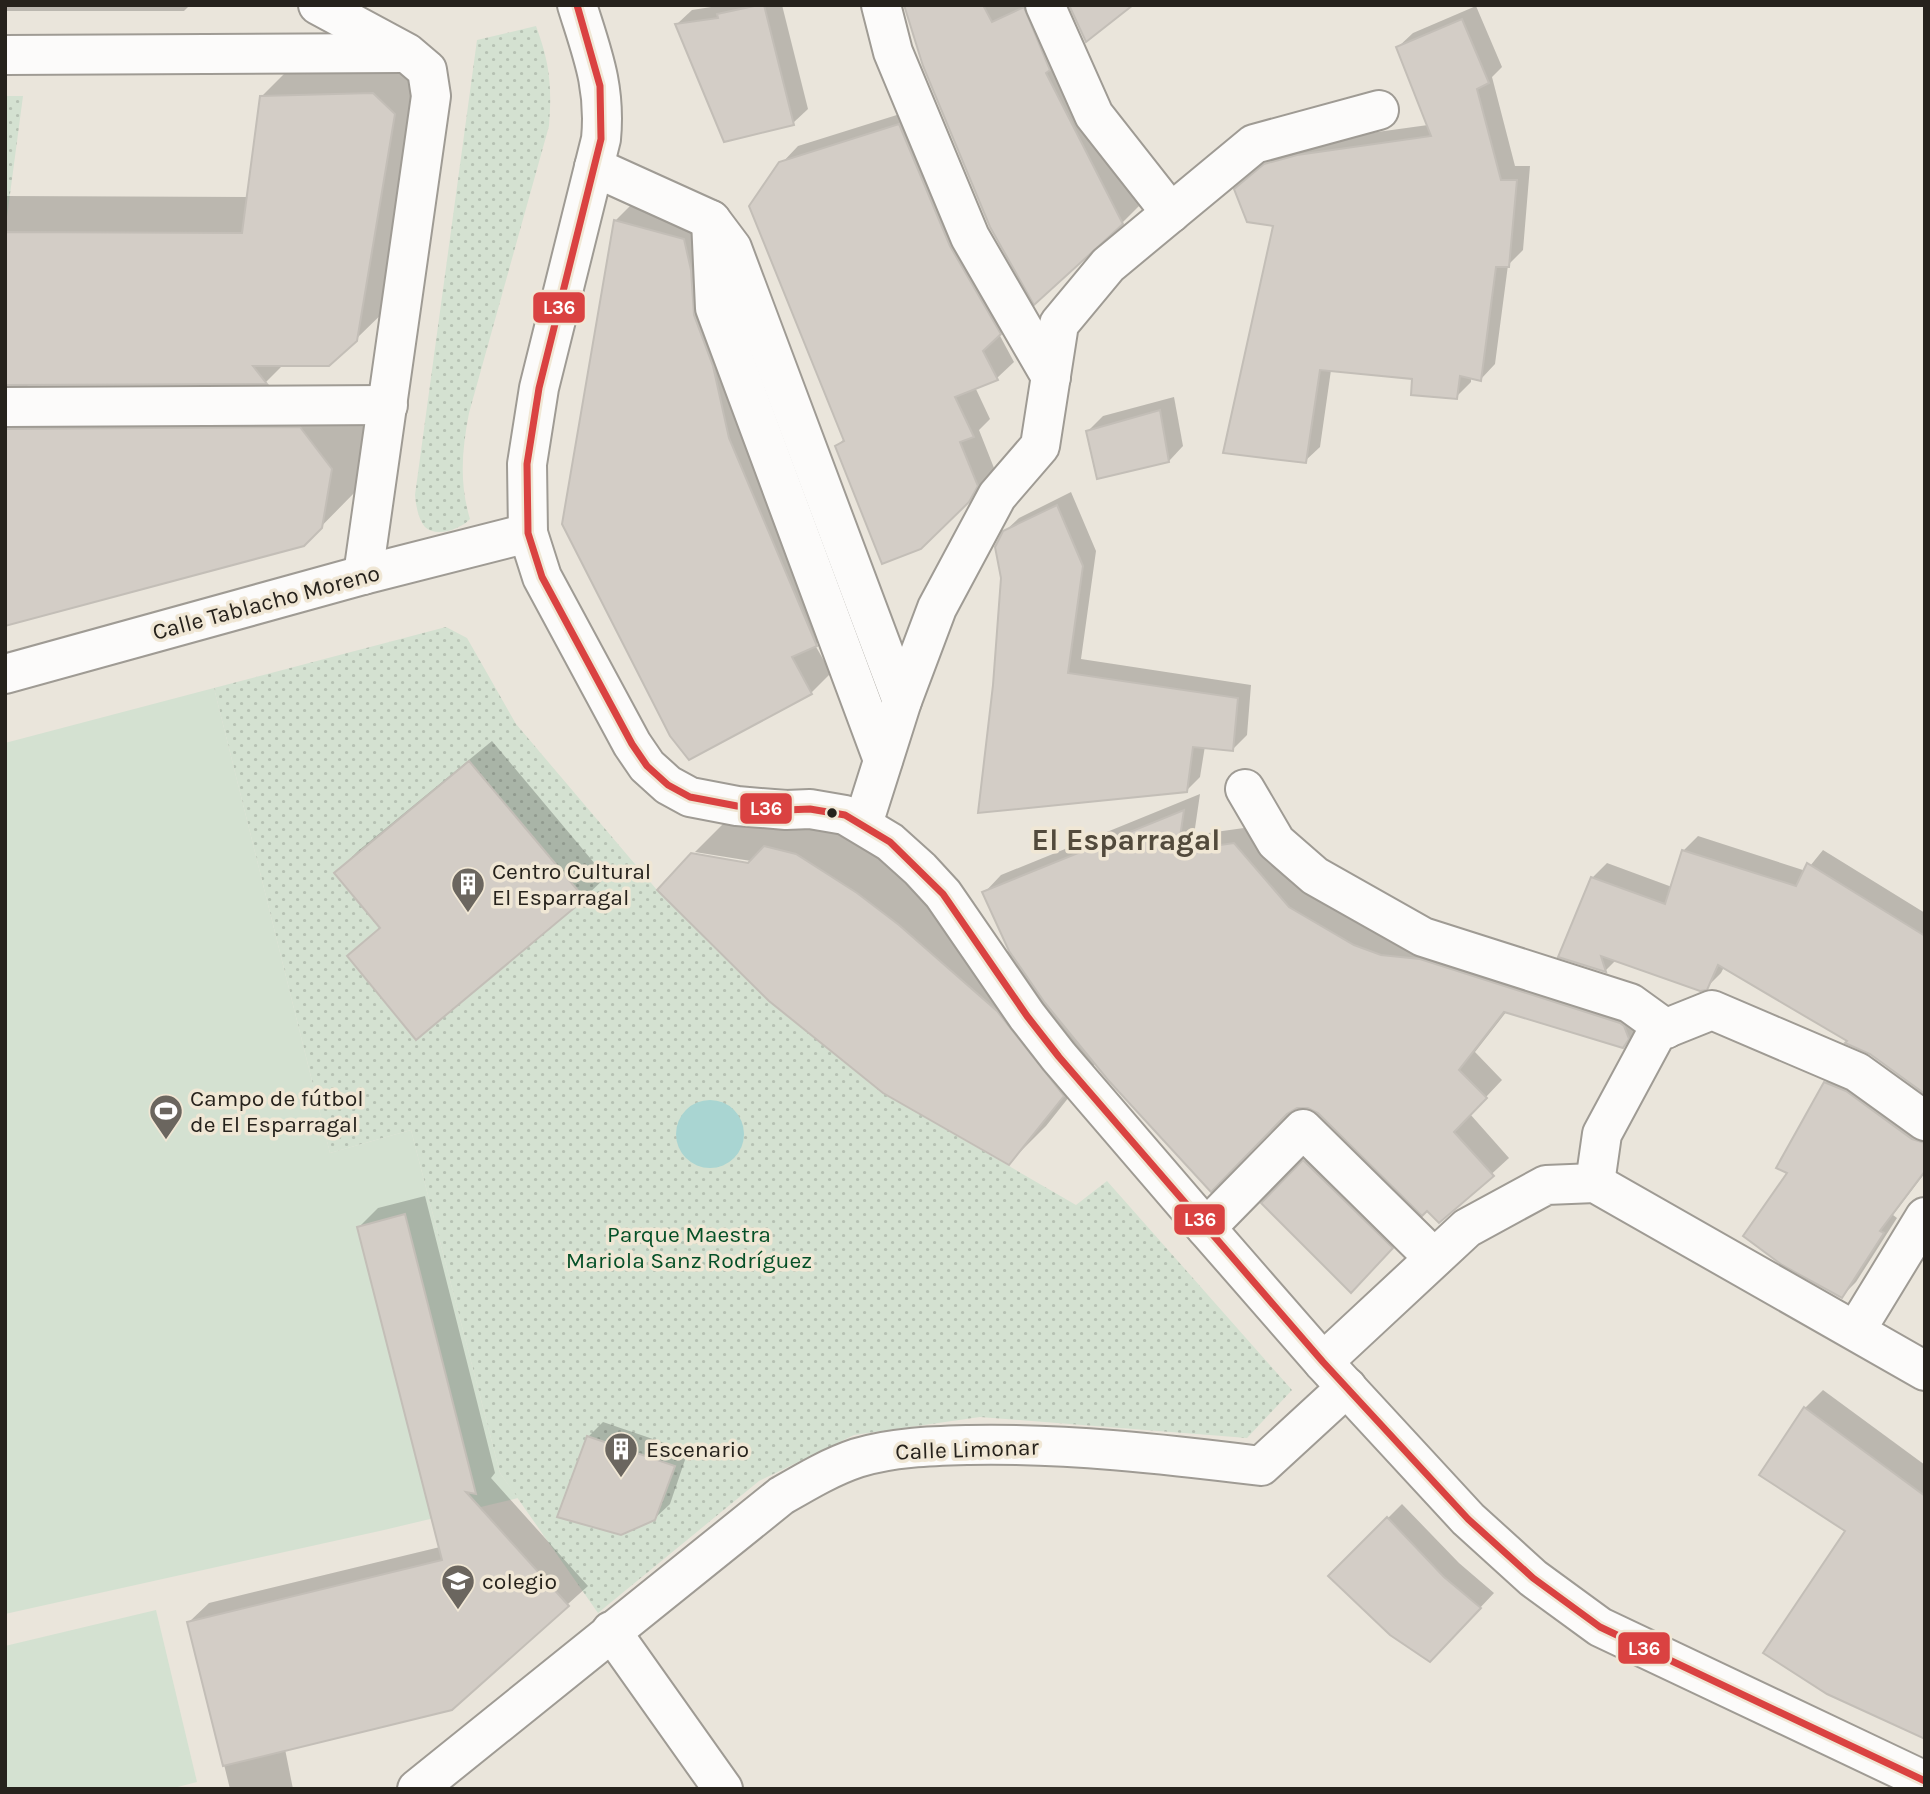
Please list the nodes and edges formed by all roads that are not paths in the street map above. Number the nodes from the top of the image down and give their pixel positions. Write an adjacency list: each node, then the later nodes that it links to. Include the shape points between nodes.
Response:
1 (318, 5): 5 (street)
2 (577, 5): 8 (street, via 598,71 604,111)
3 (881, 5): 11 (street, via 893,52 970,237)
4 (1045, 5): 9 (street, via 1094,115)
5 (407, 53): 6 (street); 12 (street, via 427,70 431,96)
6 (5, 55)
7 (1379, 110): 9 (street, via 1254,144)
8 (594, 167): 10 (street); 14 (street, via 539,387 527,464)
9 (1171, 213): 11 (street, via 1108,265 1059,324)
10 (711, 220): 17 (street, via 732,248); 18 (street, via 715,308)
11 (1051, 377): 17 (street, via 1040,446 997,496 937,608)
12 (388, 405): 13 (street); 15 (street)
13 (5, 407)
14 (528, 533): 15 (street, Calle Tablacho Moreno); 20 (street, via 542,576 632,744 668,785 715,803 829,811)
15 (363, 575): 16 (street, Calle Tablacho Moreno)
16 (5, 674)
17 (902, 701): 18 (street)
18 (883, 761): 20 (street)
19 (1245, 789): 21 (street, via 1276,842 1315,876 1423,937 1630,1003)
20 (863, 824): 25 (street, via 890,842 943,894 1059,1057)
21 (1666, 1029): 22 (street, via 1712,1010 1857,1072); 23 (street, via 1657,1032 1602,1134)
22 (1925, 1121)
23 (1595, 1183): 26 (street, Calle Limonar, via 1546,1185 1467,1228); 27 (street)
24 (1925, 1217): 27 (street)
25 (1206, 1228): 26 (street, via 1303,1129); 29 (street)
26 (1434, 1258): 29 (street, Calle Limonar)
27 (1856, 1330): 28 (street)
28 (1925, 1371)
29 (1335, 1375): 30 (street, Calle Limonar, via 1261,1466 1014,1444 918,1447 859,1457 781,1496); 31 (street, via 1468,1519 1533,1578 1600,1627)
30 (611, 1631): 32 (street, Calle Limonar); 33 (street)
31 (1925, 1781)
32 (417, 1789)
33 (723, 1789)

